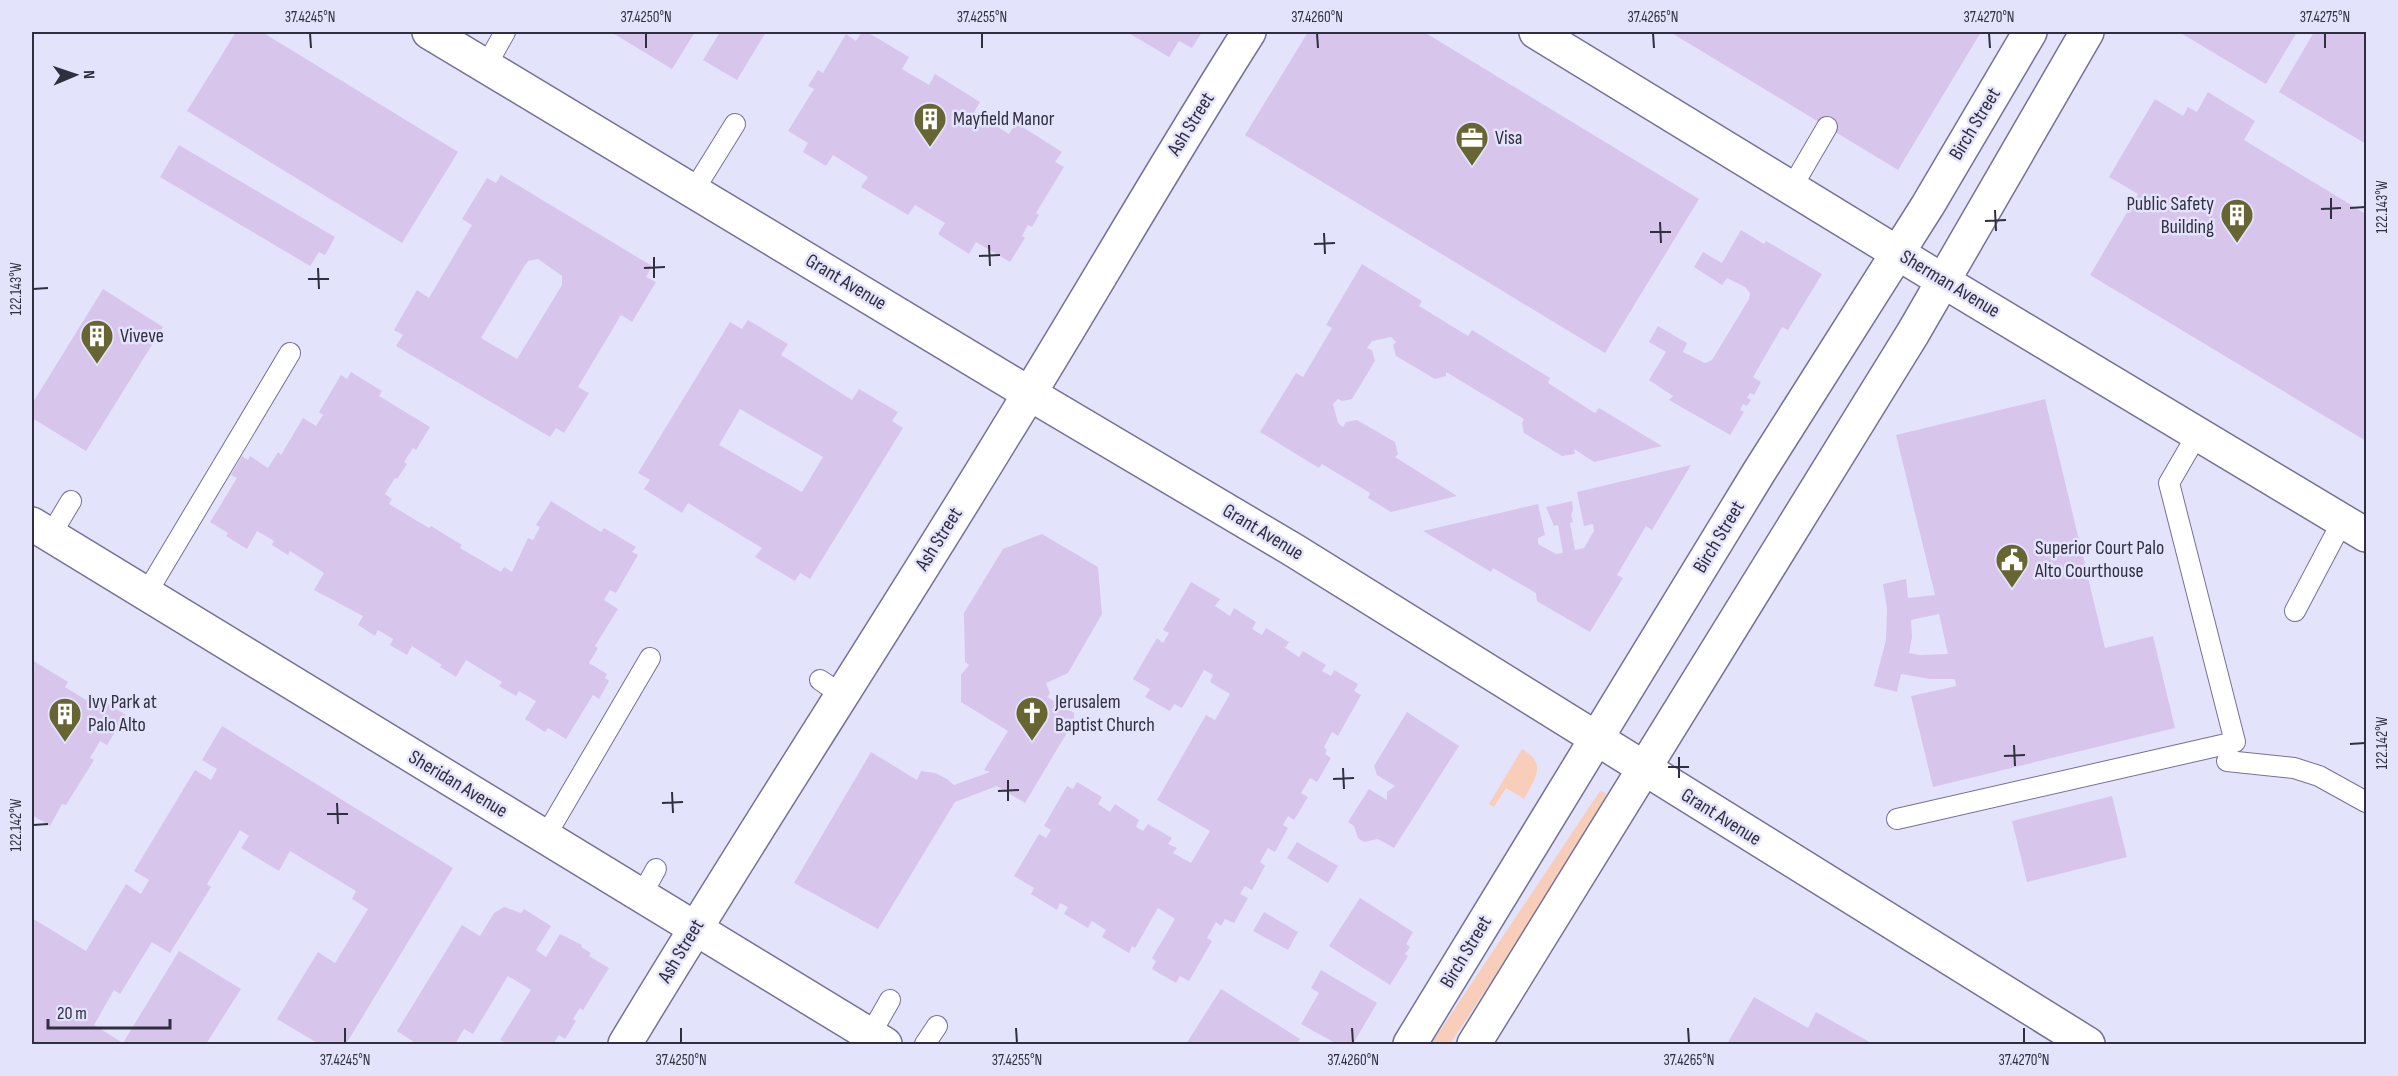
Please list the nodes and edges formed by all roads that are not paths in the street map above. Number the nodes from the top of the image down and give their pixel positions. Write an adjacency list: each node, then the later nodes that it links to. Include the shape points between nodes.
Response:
1 (429, 32): 7 (street, Grant Avenue)
2 (505, 32): 7 (lane)
3 (1249, 32): 15 (street, Ash Street)
4 (1536, 32): 10 (street, Sherman Avenue)
5 (2030, 32): 12 (street, Birch Street)
6 (2087, 32): 13 (street)
7 (486, 66): 11 (street, Grant Avenue)
8 (735, 124): 11 (lane)
9 (1827, 127): 10 (lane)
10 (1792, 187): 12 (street, Sherman Avenue)
11 (694, 190): 15 (street, Grant Avenue)
12 (1898, 253): 13 (street, Sherman Avenue); 23 (street, Birch Street)
13 (1944, 281): 16 (street, Sherman Avenue); 25 (street)
14 (290, 353): 20 (lane)
15 (1030, 394): 23 (street, Grant Avenue, via 1295,551); 29 (street, Ash Street, via 831,687)
16 (2198, 434): 18 (street, Sherman Avenue); 27 (lane, via 2169,483 2235,742)
17 (71, 501): 19 (lane)
18 (2355, 528): 21 (lane)
19 (38, 532): 20 (street, Sheridan Avenue)
20 (146, 594): 28 (street, Sheridan Avenue)
21 (2295, 610)
22 (650, 658): 28 (lane)
23 (1596, 739): 25 (street, Grant Avenue); 36 (street, Birch Street)
24 (2227, 761): 26 (lane, via 2294,768 2319,776)
25 (1645, 769): 32 (street, Grant Avenue); 37 (street)
26 (2367, 802)
27 (1897, 819)
28 (545, 837): 29 (street, Sheridan Avenue, via 649,883)
29 (694, 928): 33 (street, Sheridan Avenue); 34 (street, Ash Street)
30 (891, 1000): 33 (lane)
31 (937, 1026): 35 (lane)
32 (2069, 1039)
33 (878, 1040)
34 (626, 1044)
35 (925, 1044)
36 (1410, 1044)
37 (1474, 1044)

